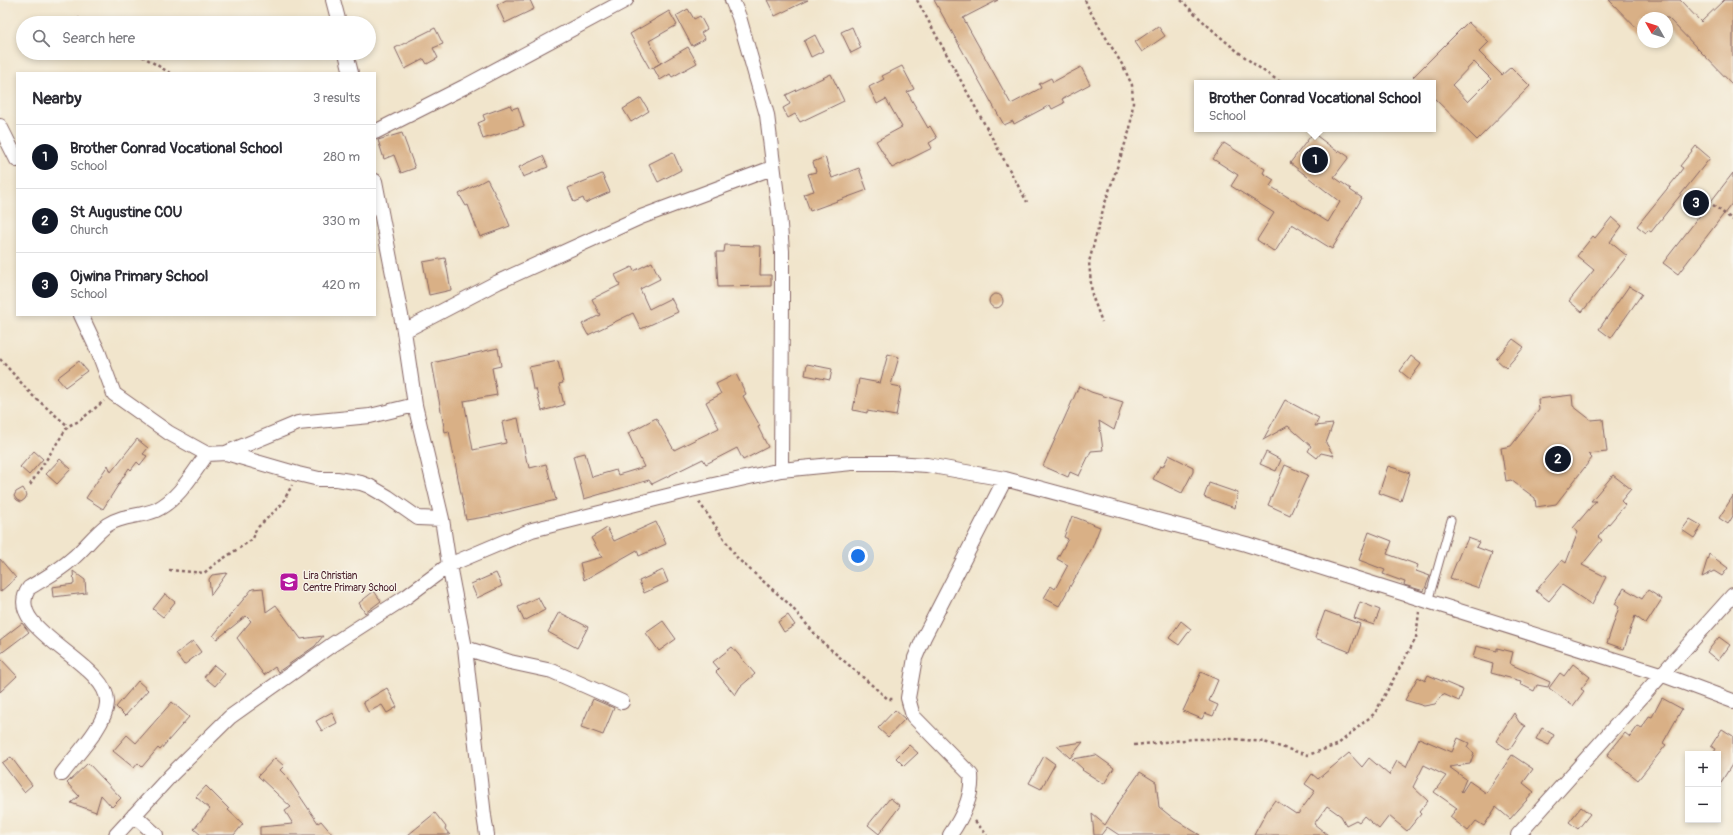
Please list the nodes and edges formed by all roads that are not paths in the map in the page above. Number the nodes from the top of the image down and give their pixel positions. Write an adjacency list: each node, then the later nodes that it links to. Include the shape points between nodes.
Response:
1 (333, 0): 4 (street)
2 (626, 0): 8 (street)
3 (732, 0): 10 (street, via 767,115)
4 (337, 16)
5 (348, 60): 6 (street)
6 (351, 72)
7 (0, 126): 9 (street)
8 (376, 131)
9 (16, 158)
10 (772, 168): 13 (street, via 641,217 498,282); 17 (street, via 782,251)
11 (376, 186): 13 (street)
12 (81, 316): 15 (street, via 114,394 169,434)
13 (404, 331): 14 (street)
14 (415, 405): 16 (street, via 370,416 298,423); 19 (street)
15 (207, 454): 16 (street); 28 (street, via 176,495 165,504 155,510 116,520 71,560 25,592 24,608 28,619 42,635 82,665 106,692 106,712 101,723)
16 (226, 454): 19 (street, via 298,474 360,483 382,493 418,518)
17 (781, 470): 18 (street, via 852,463 893,463 927,465); 21 (street, via 532,530)
18 (1005, 479): 23 (street, via 1246,544); 33 (street, via 924,637 915,658 908,698 913,716 971,775 972,784 966,807)
19 (442, 519): 21 (street)
20 (1451, 520): 23 (lane)
21 (449, 565): 24 (street); 29 (street, via 230,717)
22 (1733, 595): 25 (street)
23 (1424, 601): 25 (street)
24 (465, 648): 27 (street, via 510,662 552,671); 32 (street)
25 (1663, 675): 26 (street); 34 (street)
26 (1733, 701)
27 (622, 702)
28 (62, 774)
29 (134, 815): 30 (street); 31 (street)
30 (116, 835)
31 (156, 835)
32 (487, 835)
33 (950, 835)
34 (1518, 835)

